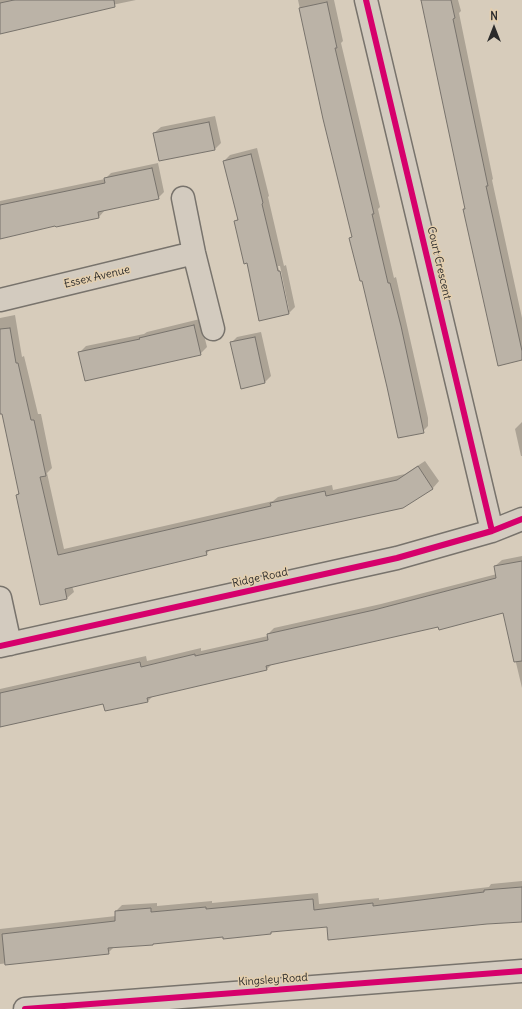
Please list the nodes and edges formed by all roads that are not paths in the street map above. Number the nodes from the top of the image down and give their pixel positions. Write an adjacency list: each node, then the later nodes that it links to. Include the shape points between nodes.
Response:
1 (366, 0): 7 (street, Court Crescent)
2 (182, 198): 3 (street)
3 (194, 253): 4 (street, Essex Avenue); 5 (street)
4 (0, 300)
5 (213, 329)
6 (522, 520): 7 (street, Ridge Road)
7 (492, 532): 9 (street, Ridge Road, via 397,558)
8 (0, 598): 9 (street)
9 (5, 645)
10 (522, 971): 11 (street, Kingsley Road)
11 (26, 1009)

